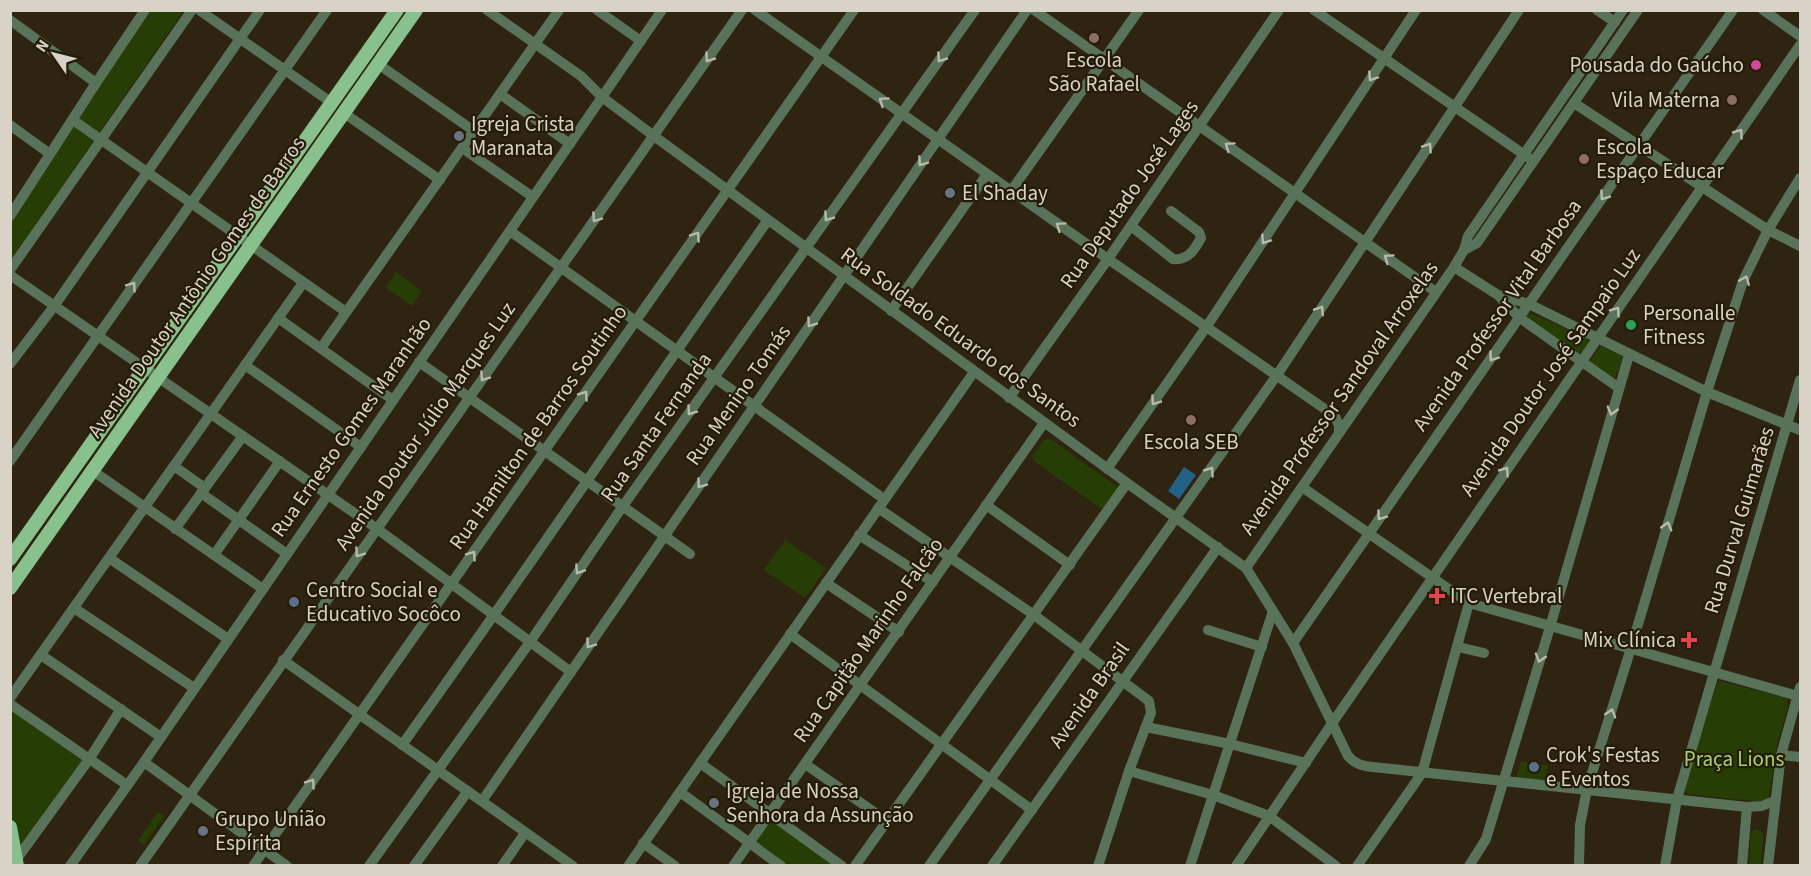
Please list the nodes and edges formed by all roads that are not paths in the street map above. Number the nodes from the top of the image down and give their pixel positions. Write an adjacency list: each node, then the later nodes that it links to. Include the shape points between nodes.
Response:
1 (192, 10): 53 (street)
2 (199, 10): 31 (street)
3 (260, 10): 31 (street)
4 (327, 10): 39 (street)
5 (397, 10): 43 (main road, Avenida Doutor Antônio Gomes de Barros)
6 (416, 10): 38 (main road, Avenida Doutor Antônio Gomes de Barros)
7 (487, 10): 33 (street, Rua Soldado Eduardo dos Santos)
8 (559, 10): 33 (street)
9 (597, 10): 32 (street)
10 (662, 10): 32 (street, Rua Ernesto Gomes Maranhão)
11 (742, 10): 52 (street, Avenida Doutor Júlio Marques Luz, one-way to 52)
12 (755, 10): 35 (street)
13 (854, 10): 35 (street, Rua Hamilton de Barros Soutinho)
14 (975, 10): 47 (street, Rua Santa Fernanda, one-way to 47)
15 (1027, 10): 54 (street, Rua Menino Tomás)
16 (1034, 10): 36 (street)
17 (1139, 10): 36 (street)
18 (1279, 10): 50 (street, Rua Deputado José Lages)
19 (1314, 10): 37 (street)
20 (1416, 10): 37 (street)
21 (1520, 10): 45 (street)
22 (1597, 10): 29 (street)
23 (1623, 10): 29 (street, Avenida Professor Sandoval Arroxelas)
24 (1638, 10): 44 (street, Avenida Professor Sandoval Arroxelas)
25 (1733, 10): 56 (street, Avenida Professor Vital Barbosa)
26 (1763, 10): 30 (street)
27 (145, 11): 40 (street)
28 (10, 20): 40 (street)
29 (1614, 22): 59 (street, Avenida Professor Sandoval Arroxelas)
30 (1800, 36)
31 (240, 39): 39 (street); 61 (street)
32 (641, 41): 42 (street, Rua Ernesto Gomes Maranhão)
33 (536, 44): 41 (street); 42 (street, Rua Soldado Eduardo dos Santos, via 581,76)
34 (1800, 45): 65 (street, Avenida Doutor José Sampaio Luz, one-way to 34)
35 (821, 57): 47 (street, one-way to 35); 66 (street, Rua Hamilton de Barros Soutinho)
36 (1106, 59): 50 (street); 67 (street)
37 (1384, 59): 45 (street); 68 (street, one-way to 68)
38 (378, 64): 46 (main road, Avenida Doutor Antônio Gomes de Barros); 51 (street)
39 (285, 70): 43 (street); 70 (street)
40 (96, 83): 48 (street)
41 (500, 94): 51 (street); 55 (street)
42 (602, 97): 52 (street, Rua Soldado Eduardo dos Santos); 55 (street, Rua Ernesto Gomes Maranhão)
43 (332, 103): 77 (main road, Avenida Doutor Antônio Gomes de Barros)
44 (1574, 103): 56 (street); 60 (street, Avenida Professor Sandoval Arroxelas)
45 (1454, 108): 59 (street); 78 (street, one-way to 45)
46 (344, 112): 64 (street); 79 (main road, Avenida Doutor Antônio Gomes de Barros)
47 (902, 114): 54 (street); 81 (street, Rua Santa Fernanda, one-way to 81)
48 (72, 120): 53 (street); 58 (street)
49 (10, 125): 58 (street)
50 (1200, 126): 68 (street, one-way to 50); 74 (street, Rua Deputado José Lages)
51 (474, 131): 57 (street)
52 (654, 136): 66 (street, Rua Soldado Eduardo dos Santos); 84 (street, Avenida Doutor Júlio Marques Luz, one-way to 84)
53 (100, 139): 61 (street); 86 (street)
54 (938, 140): 62 (street); 88 (street, Rua Menino Tomás, one-way to 88)
55 (570, 144): 69 (street, Rua Ernesto Gomes Maranhão)
56 (1639, 146): 65 (street); 92 (street, Avenida Professor Vital Barbosa, one-way to 92)
57 (462, 148): 64 (street); 69 (street)
58 (50, 154): 72 (street)
59 (1524, 156): 60 (street); 82 (street, Avenida Professor Sandoval Arroxelas, via 1468,236)
60 (1536, 159): 82 (street, Avenida Professor Sandoval Arroxelas, via 1477,243)
61 (148, 172): 70 (street); 93 (street)
62 (987, 174): 67 (street); 94 (street)
63 (1800, 178): 75 (street)
64 (440, 180): 95 (street)
65 (1702, 187): 75 (street); 101 (street, Avenida Doutor José Sampaio Luz, one-way to 65)
66 (728, 191): 73 (street, Rua Soldado Eduardo dos Santos); 98 (street, Rua Hamilton de Barros Soutinho, one-way to 66)
67 (1011, 191): 83 (street, one-way to 67)
68 (1296, 193): 78 (street); 99 (street, one-way to 99)
69 (533, 197): 76 (street, Rua Ernesto Gomes Maranhão)
70 (190, 203): 77 (street); 100 (street, one-way to 70)
71 (1171, 211): 74 (street, via 1202,238 1192,254 1179,260)
72 (10, 216)
73 (768, 220): 81 (street, Rua Soldado Eduardo dos Santos); 103 (street)
74 (1131, 226): 83 (street, Rua Deputado José Lages)
75 (1767, 230): 80 (street); 117 (street, one-way to 75, via 1743,281)
76 (510, 231): 84 (street); 106 (street, Rua Ernesto Gomes Maranhão)
77 (238, 237): 79 (street); 109 (main road, Avenida Doutor Antônio Gomes de Barros)
78 (1365, 242): 90 (street, one-way to 78); 111 (street, one-way to 78)
79 (251, 246): 89 (street); 112 (main road, Avenida Doutor Antônio Gomes de Barros)
80 (1800, 246)
81 (806, 249): 88 (street, Rua Soldado Eduardo dos Santos); 113 (street, Rua Santa Fernanda)
82 (1464, 250): 85 (street, Avenida Professor Sandoval Arroxelas)
83 (1108, 259): 99 (street); 115 (street, Rua Deputado José Lages)
84 (561, 267): 98 (street); 118 (street, Avenida Doutor Júlio Marques Luz, one-way to 118)
85 (1454, 267): 90 (street, Avenida Professor Sandoval Arroxelas); 91 (street)
86 (10, 270)
87 (10, 275): 93 (street)
88 (844, 275): 94 (street, Rua Soldado Eduardo dos Santos); 121 (street, Rua Menino Tomás, one-way to 121)
89 (303, 283): 95 (street); 96 (street)
90 (1436, 292): 122 (street, Avenida Professor Sandoval Arroxelas)
91 (1498, 295): 92 (street); 97 (street)
92 (1529, 304): 97 (street, Avenida Professor Vital Barbosa); 101 (street)
93 (56, 305): 100 (street); 107 (street)
94 (891, 311): 110 (street, Rua Soldado Eduardo dos Santos)
95 (346, 312): 102 (street)
96 (278, 318): 102 (street); 108 (street)
97 (1520, 318): 105 (street); 152 (street, Avenida Professor Vital Barbosa, one-way to 152)
98 (636, 321): 103 (street); 133 (street, Rua Hamilton de Barros Soutinho, one-way to 98)
99 (1207, 326): 111 (street); 137 (street, one-way to 137)
100 (98, 334): 109 (street); 134 (street)
101 (1598, 338): 104 (street); 105 (street, Avenida Doutor José Sampaio Luz)
102 (321, 348): 120 (street)
103 (676, 350): 113 (street); 139 (street)
104 (1629, 355): 116 (street); 117 (street)
105 (1582, 361): 116 (street); 165 (street, Avenida Doutor José Sampaio Luz, one-way to 105)
106 (419, 362): 118 (street); 120 (street, Rua Ernesto Gomes Maranhão)
107 (10, 364)
108 (245, 364): 123 (street); 132 (street)
109 (145, 368): 112 (street); 160 (main road, Avenida Doutor Antônio Gomes de Barros)
110 (974, 372): 119 (street, Rua Soldado Eduardo dos Santos); 144 (street)
111 (1277, 375): 125 (street); 149 (street, one-way to 111)
112 (158, 378): 123 (street); 138 (main road, Avenida Doutor Antônio Gomes de Barros)
113 (715, 378): 121 (street); 146 (street, Rua Santa Fernanda, one-way to 146)
114 (1800, 380): 127 (street, Rua Durval Guimarães)
115 (1018, 384): 119 (street, Rua Deputado José Lages); 126 (street, via 1020,402)
116 (1619, 388): 176 (street, one-way to 176)
117 (1707, 392): 127 (street); 185 (street, one-way to 117)
118 (470, 398): 133 (street); 150 (street, Avenida Doutor Júlio Marques Luz)
119 (1009, 398): 124 (street, Rua Soldado Eduardo dos Santos)
120 (393, 400): 132 (street, Rua Ernesto Gomes Maranhão)
121 (754, 406): 144 (street); 154 (street, Rua Menino Tomás, one-way to 154)
122 (1353, 412): 125 (street, via 1345,417); 129 (street, Avenida Professor Sandoval Arroxelas)
123 (211, 413): 130 (street); 136 (street)
124 (1033, 415): 126 (street, Rua Soldado Eduardo dos Santos); 131 (street)
125 (1335, 416): 129 (street)
126 (1044, 423): 131 (street, Rua Capitão Marinho Falcão); 137 (street, Rua Soldado Eduardo dos Santos)
127 (1788, 425): 128 (street); 190 (street, Rua Durval Guimarães)
128 (1800, 430)
129 (1339, 433): 141 (street, Avenida Professor Sandoval Arroxelas)
130 (243, 435): 135 (street); 142 (street)
131 (1035, 436): 145 (street, Rua Capitão Marinho Falcão)
132 (361, 447): 143 (street, Rua Ernesto Gomes Maranhão)
133 (545, 451): 139 (street); 168 (street, Rua Hamilton de Barros Soutinho, one-way to 133)
134 (10, 461)
135 (280, 461): 143 (street); 148 (street)
136 (174, 466): 142 (street); 147 (street)
137 (1107, 469): 140 (street, Rua Soldado Eduardo dos Santos)
138 (93, 471): 147 (street); 163 (main road, Avenida Doutor Antônio Gomes de Barros)
139 (588, 481): 146 (street); 175 (street)
140 (1126, 483): 149 (street, Rua Soldado Eduardo dos Santos); 162 (street)
141 (1302, 487): 152 (street); 164 (street, Avenida Professor Sandoval Arroxelas)
142 (203, 490): 148 (street); 151 (street)
143 (328, 495): 150 (street); 156 (street, Rua Ernesto Gomes Maranhão)
144 (881, 503): 153 (street); 159 (street)
145 (986, 505): 159 (street, Rua Capitão Marinho Falcão); 162 (street)
146 (623, 506): 154 (street); 181 (street, Rua Santa Fernanda, one-way to 181)
147 (144, 508): 151 (street); 161 (street)
148 (239, 519): 156 (street); 158 (street)
149 (1176, 519): 155 (street, Rua Soldado Eduardo dos Santos); 186 (street)
150 (376, 528): 168 (street); 189 (street, Avenida Doutor Júlio Marques Luz, one-way to 189)
151 (175, 529): 158 (street)
152 (1369, 533): 165 (street); 182 (street, Avenida Professor Vital Barbosa)
153 (859, 535): 166 (street); 167 (street)
154 (665, 536): 157 (street); 191 (street, Rua Menino Tomás, one-way to 191)
155 (1218, 547): 164 (street, Rua Soldado Eduardo dos Santos); 192 (street, Avenida Brasil)
156 (287, 554): 170 (street, Rua Ernesto Gomes Maranhão)
157 (690, 554)
158 (214, 555): 170 (street)
159 (948, 557): 166 (street, Rua Capitão Marinho Falcão); 174 (street)
160 (11, 558): 163 (main road)
161 (109, 558): 172 (street); 180 (street)
162 (1070, 565): 174 (street)
163 (25, 567): 169 (main road, Avenida Doutor Antônio Gomes de Barros)
164 (1246, 568): 173 (street)
165 (1431, 579): 171 (street); 200 (street, Avenida Doutor José Sampaio Luz)
166 (933, 582): 178 (street, Rua Capitão Marinho Falcão)
167 (826, 583): 178 (street); 179 (street)
168 (452, 584): 175 (street); 199 (street, Rua Hamilton de Barros Soutinho)
169 (10, 588)
170 (263, 589): 180 (street, Rua Ernesto Gomes Maranhão)
171 (1469, 603): 176 (street); 184 (street)
172 (74, 608): 188 (street); 194 (street)
173 (1273, 611): 182 (street); 183 (street)
174 (1034, 615): 186 (street); 205 (street)
175 (495, 616): 181 (street); 204 (street)
176 (1550, 627): 185 (street); 217 (street, one-way to 217)
177 (1208, 630): 183 (street)
178 (899, 632): 193 (street, Rua Capitão Marinho Falcão)
179 (790, 634): 193 (street); 211 (street)
180 (228, 639): 194 (street, Rua Ernesto Gomes Maranhão)
181 (530, 642): 191 (street); 213 (street, Rua Santa Fernanda)
182 (1293, 643): 200 (street)
183 (1262, 647): 203 (street)
184 (1458, 647): 187 (street); 215 (street)
185 (1631, 648): 190 (street); 219 (street, one-way to 185)
186 (1082, 651): 192 (street); 216 (street)
187 (1484, 653)
188 (41, 655): 196 (street); 198 (street)
189 (283, 660): 199 (street); 222 (street, Avenida Doutor Júlio Marques Luz)
190 (1715, 671): 195 (street); 224 (street, Rua Durval Guimarães)
191 (571, 672): 225 (street, Rua Menino Tomás)
192 (1123, 680): 201 (street, via 1151,705); 228 (street, Avenida Brasil)
193 (861, 685): 205 (street); 212 (street, Rua Capitão Marinho Falcão)
194 (194, 688): 202 (street, Rua Ernesto Gomes Maranhão)
195 (1799, 691): 206 (street)
196 (10, 698)
197 (10, 704): 208 (street)
198 (121, 709): 202 (street); 208 (street)
199 (360, 714): 204 (street); 236 (street, Rua Hamilton de Barros Soutinho, one-way to 199)
200 (1333, 722): 210 (street, Avenida Doutor José Sampaio Luz); 215 (street, via 1352,761 1361,766)
201 (1146, 727): 203 (street); 214 (street)
202 (160, 737): 209 (street, Rua Ernesto Gomes Maranhão)
203 (1230, 744): 210 (street); 223 (street)
204 (402, 745): 213 (street)
205 (941, 745): 216 (street); 231 (street)
206 (1781, 755): 207 (street); 226 (street)
207 (1800, 757)
208 (90, 758): 218 (street); 237 (street)
209 (144, 762): 218 (street, Rua Ernesto Gomes Maranhão); 222 (street)
210 (1306, 762): 230 (street, Avenida Doutor José Sampaio Luz)
211 (700, 763): 221 (street); 229 (street)
212 (805, 764): 229 (street, Rua Capitão Marinho Falcão); 231 (street)
213 (437, 770): 220 (street); 242 (street, Rua Santa Fernanda)
214 (1129, 771): 223 (street); 254 (street)
215 (1422, 772): 217 (street); 258 (street)
216 (991, 781): 228 (street); 252 (street)
217 (1502, 781): 219 (street); 259 (street, via 1486,839)
218 (127, 785): 238 (street, Rua Ernesto Gomes Maranhão)
219 (1587, 789): 224 (street); 260 (street, via 1580,825)
220 (468, 791): 225 (street); 243 (street)
221 (680, 792): 234 (street); 235 (street)
222 (190, 795): 236 (street); 239 (street, Avenida Doutor Júlio Marques Luz)
223 (1213, 795): 230 (street); 255 (street)
224 (1677, 799): 227 (street); 261 (street, Rua Durval Guimarães)
225 (482, 801): 233 (street)
226 (1774, 801): 227 (street); 263 (street)
227 (1747, 807): 262 (street)
228 (1032, 810): 253 (street, Avenida Brasil)
229 (769, 813): 235 (street, Rua Capitão Marinho Falcão); 250 (street)
230 (1269, 816): 256 (street, Avenida Doutor José Sampaio Luz); 257 (street)
231 (887, 821): 251 (street)
232 (10, 827): 237 (main road)
233 (525, 833): 244 (street); 245 (street)
234 (643, 843): 246 (street); 247 (street)
235 (749, 843): 248 (street, Rua Capitão Marinho Falcão); 249 (street)
236 (264, 850): 240 (street, Rua Hamilton de Barros Soutinho); 241 (street)
237 (17, 863)
238 (70, 866)
239 (140, 866)
240 (253, 866)
241 (287, 866)
242 (369, 866)
243 (414, 866)
244 (502, 866)
245 (573, 866)
246 (628, 866)
247 (675, 866)
248 (733, 866)
249 (781, 866)
250 (842, 866)
251 (855, 866)
252 (930, 866)
253 (992, 866)
254 (1098, 866)
255 (1190, 866)
256 (1236, 866)
257 (1336, 866)
258 (1357, 866)
259 (1468, 866)
260 (1579, 866)
261 (1665, 866)
262 (1742, 866)
263 (1768, 866)

